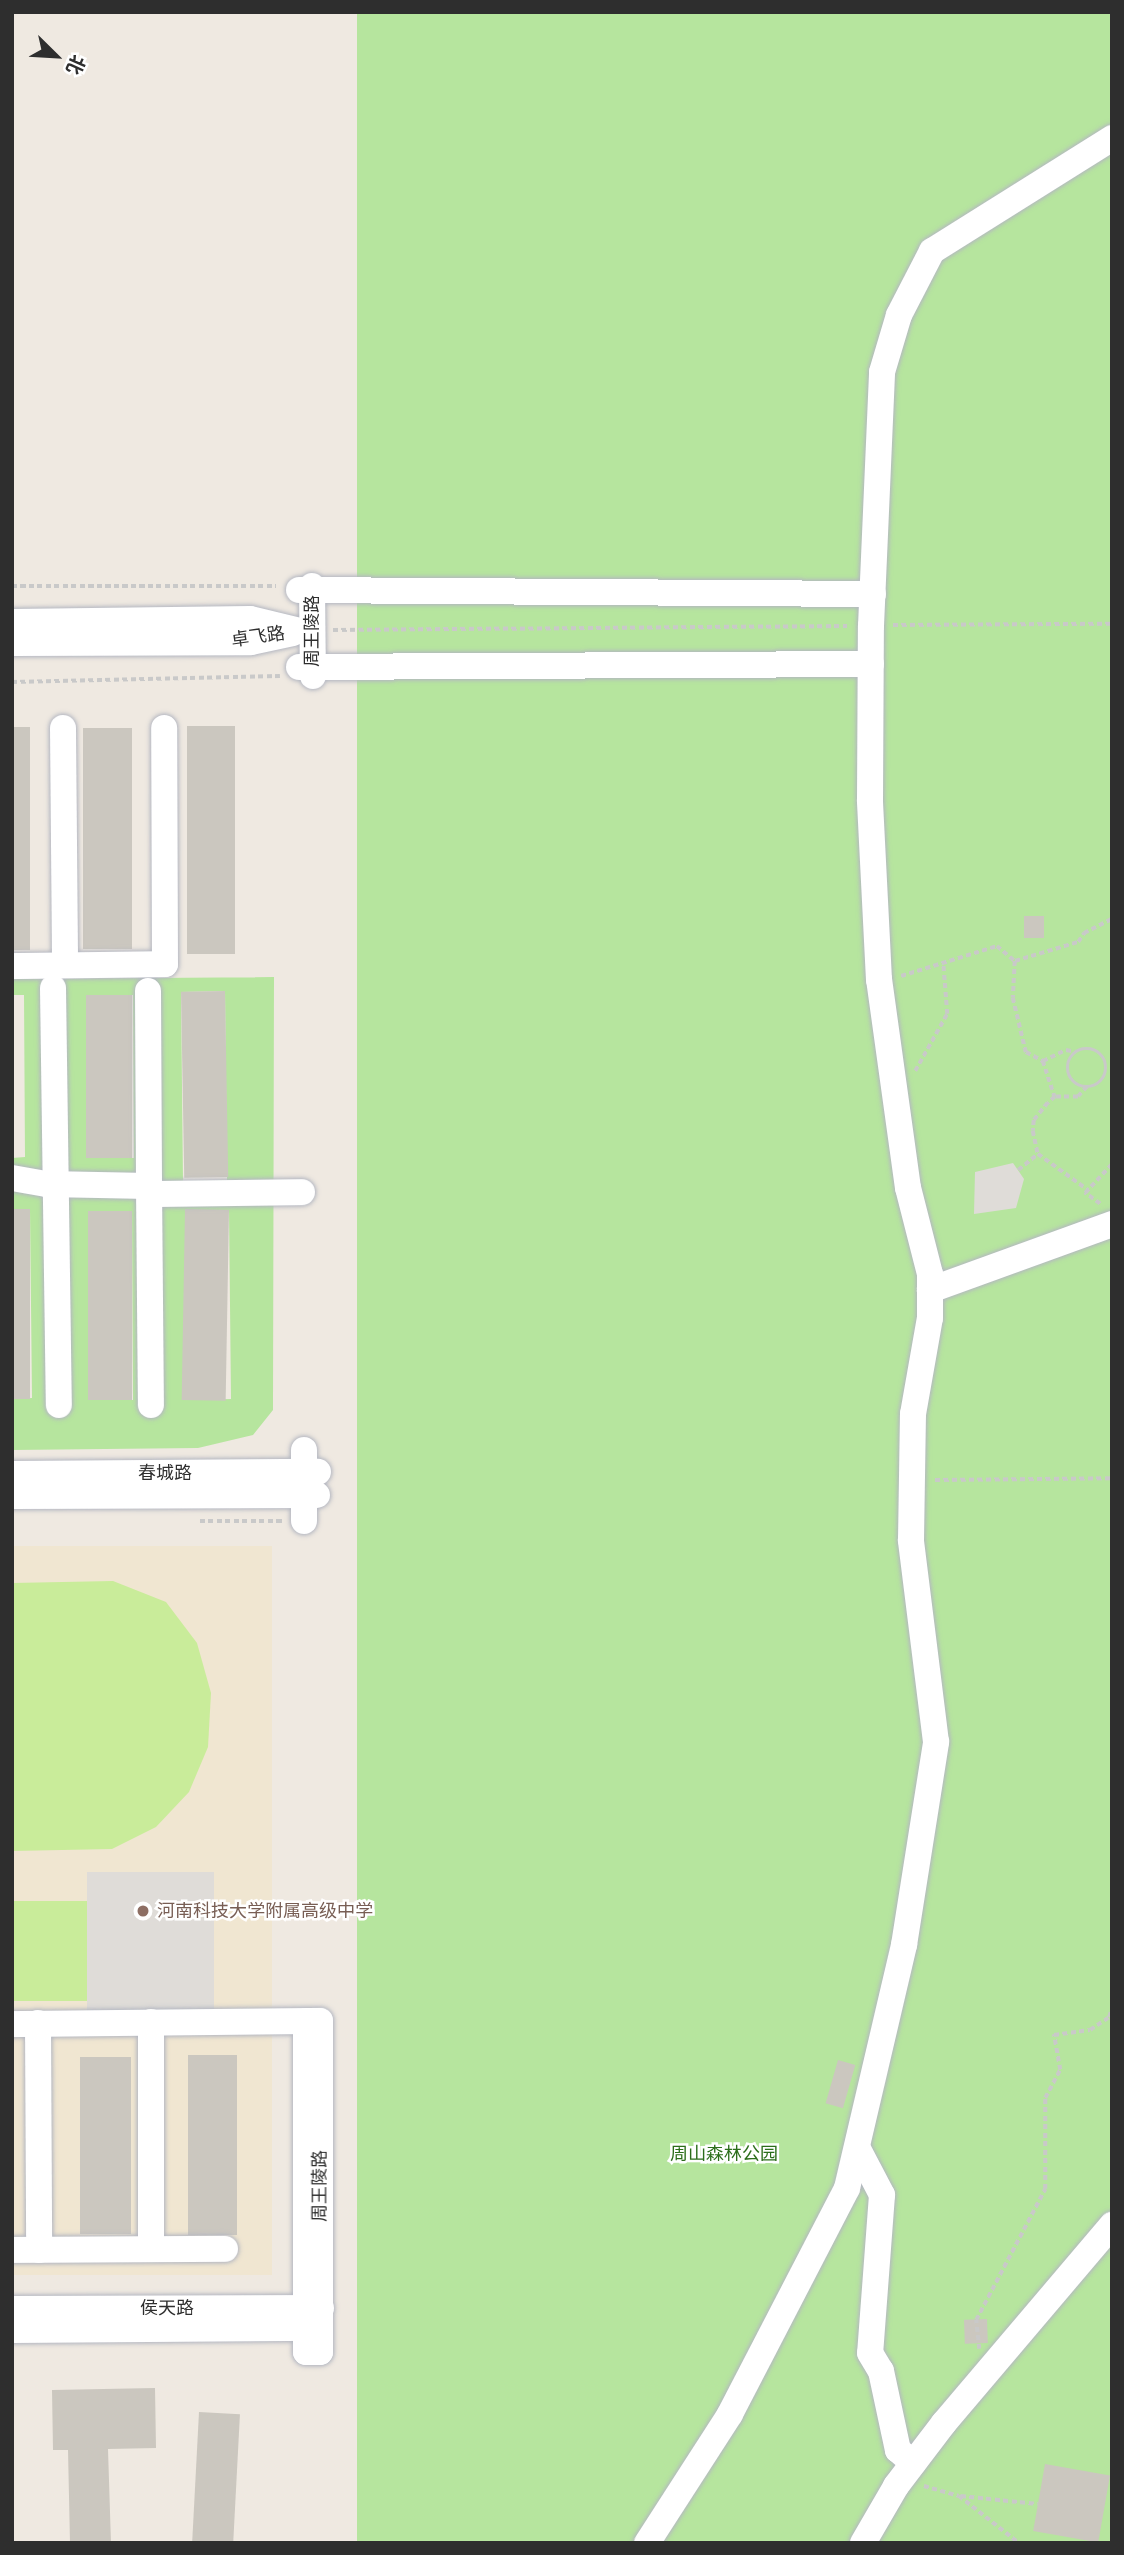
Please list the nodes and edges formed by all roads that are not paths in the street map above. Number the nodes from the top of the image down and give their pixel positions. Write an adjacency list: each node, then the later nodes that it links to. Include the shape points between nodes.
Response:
1 (1112, 138): 2 (street, via 932,251 899,315 882,372)
2 (873, 594): 4 (street, 周王陵路, via 305,588); 6 (street)
3 (12, 622): 4 (street, 卓飞路, via 250,619)
4 (306, 631): 5 (street, 卓飞路, via 251,642); 6 (street, 周王陵路, via 306,672)
5 (12, 643)
6 (871, 664): 17 (street, via 870,800 880,983 908,1188)
7 (64, 728): 10 (street)
8 (164, 728): 10 (street, via 165,964)
9 (12, 966): 10 (street)
10 (59, 977): 13 (street)
11 (148, 991): 14 (street)
12 (12, 1178): 13 (street)
13 (55, 1184): 14 (street); 18 (street)
14 (149, 1190): 15 (street); 19 (street)
15 (302, 1192)
16 (1110, 1225): 17 (street)
17 (930, 1290): 24 (street, via 930,1318 913,1414 911,1540 936,1742 904,1945)
18 (58, 1405)
19 (151, 1405)
20 (12, 1474): 21 (street, 春城路, via 311,1485)
21 (12, 1496)
22 (151, 2022): 23 (street); 26 (street); 31 (street, 周王陵路, via 313,2021)
23 (25, 2024): 29 (street)
24 (858, 2149): 33 (street, via 882,2195 870,2353 881,2371 898,2450); 34 (street, via 848,2188 730,2414)
25 (1112, 2225): 33 (street)
26 (151, 2249): 27 (street); 29 (street)
27 (225, 2249)
28 (12, 2250): 29 (street)
29 (39, 2250)
30 (12, 2309): 31 (street, 侯天路)
31 (314, 2329): 32 (street, 侯天路)
32 (12, 2330)
33 (911, 2466): 35 (street)
34 (647, 2543)
35 (863, 2543)

